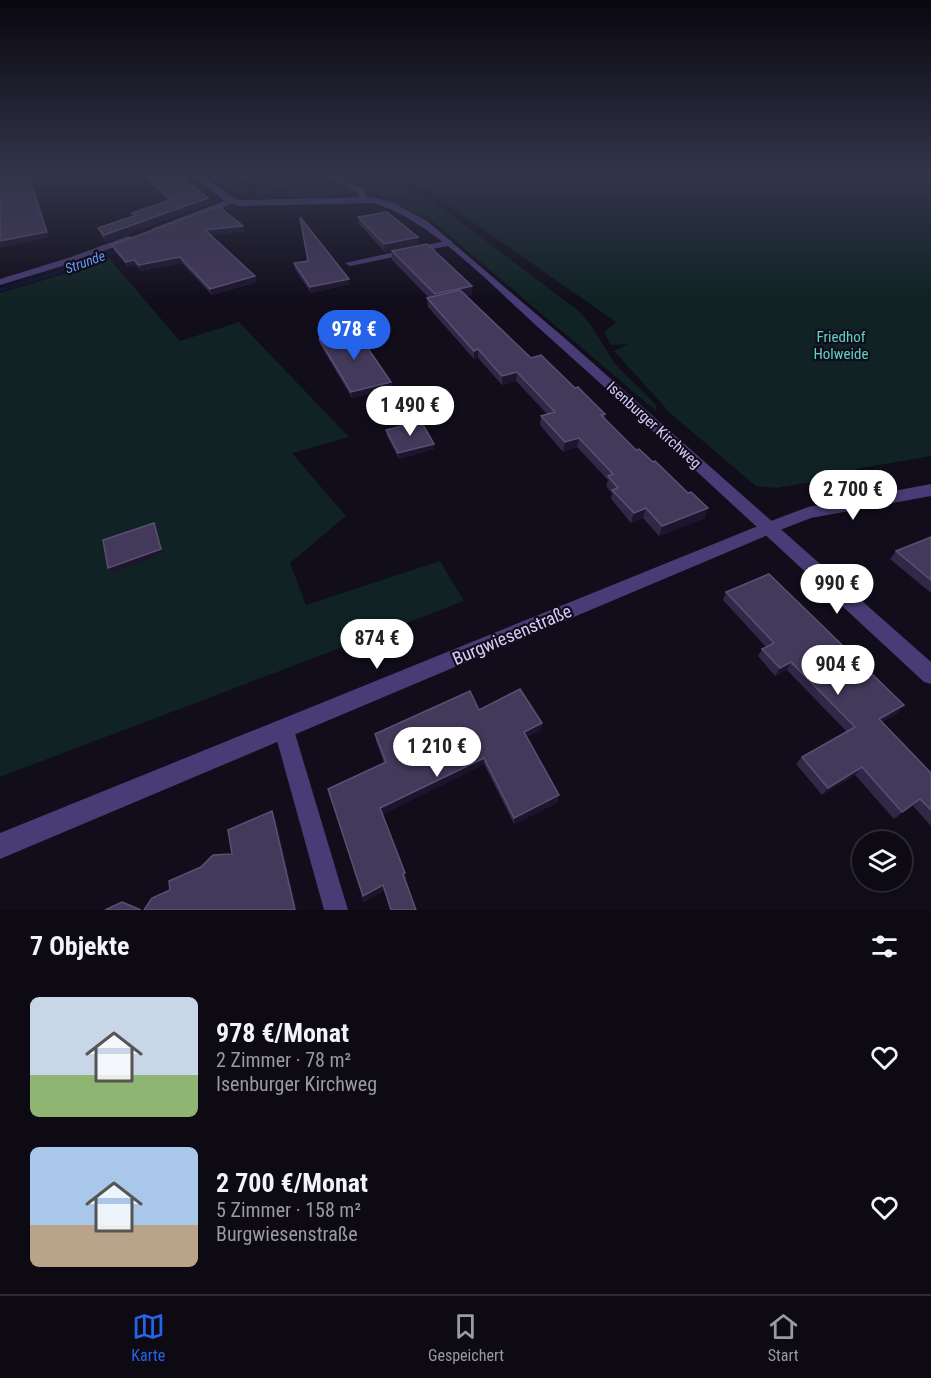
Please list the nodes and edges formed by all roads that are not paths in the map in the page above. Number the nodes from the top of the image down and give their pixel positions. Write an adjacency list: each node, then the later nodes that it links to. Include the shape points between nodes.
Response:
1 (196, 216): 5 (street, Isenburger Kirchweg)
2 (412, 216): 3 (street, Isenburger Kirchweg)
3 (449, 243): 4 (lane); 7 (street, Isenburger Kirchweg)
4 (350, 263)
5 (0, 282)
6 (931, 489): 7 (street, Burgwiesenstraße, via 808,513)
7 (769, 528): 8 (street, Isenburger Kirchweg); 9 (street, Burgwiesenstraße)
8 (931, 675)
9 (284, 730): 10 (street, Burgwiesenstraße); 11 (lane)
10 (0, 846)
11 (336, 910)

